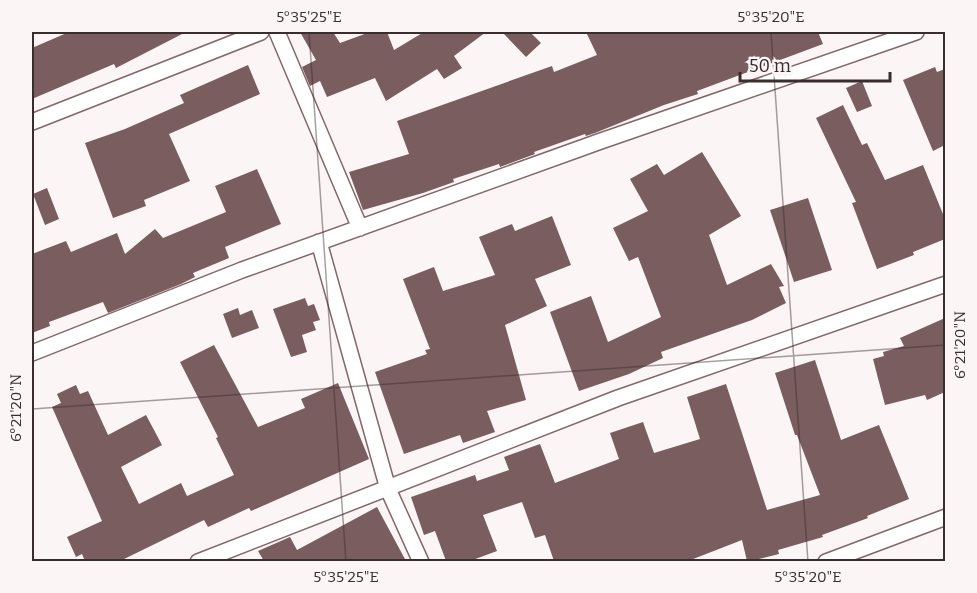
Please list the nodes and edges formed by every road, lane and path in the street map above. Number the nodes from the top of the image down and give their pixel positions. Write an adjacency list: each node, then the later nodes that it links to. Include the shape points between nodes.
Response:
1 (261, 32): 4 (street)
2 (277, 32): 5 (street)
3 (916, 32): 5 (street)
4 (32, 122)
5 (360, 228): 6 (street)
6 (319, 242): 8 (street); 9 (street)
7 (945, 284): 9 (street, via 618,398)
8 (32, 353)
9 (387, 489): 11 (street); 12 (street)
10 (945, 517): 13 (street)
11 (198, 561)
12 (422, 561)
13 (826, 561)

